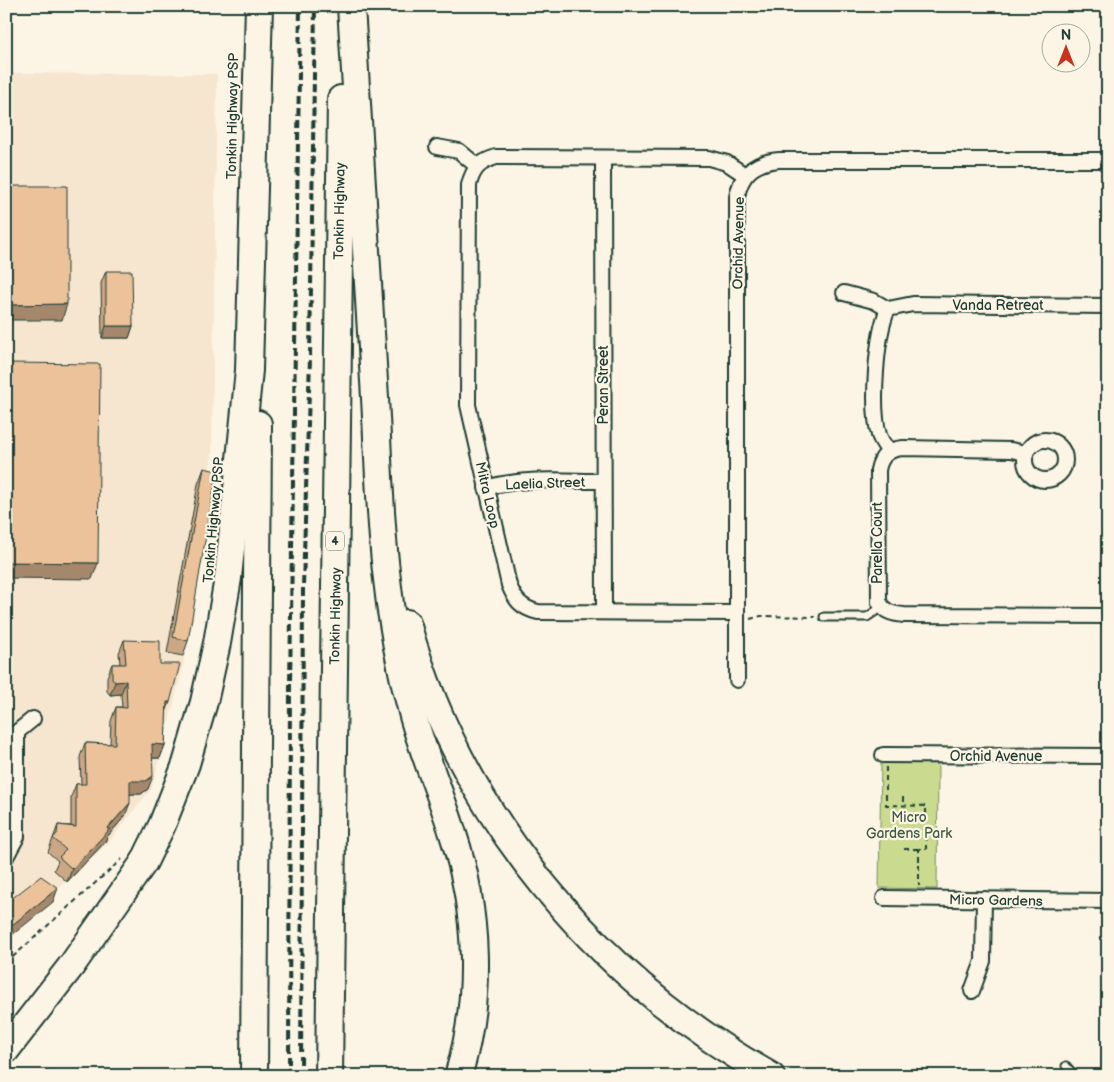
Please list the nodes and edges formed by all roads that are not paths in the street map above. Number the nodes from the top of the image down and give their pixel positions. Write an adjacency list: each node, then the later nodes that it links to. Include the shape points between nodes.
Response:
1 (260, 6): 31 (highway, via 249,370 228,578 218,643 204,702 186,764 144,862 72,965); 33 (highway)
2 (342, 6): 34 (highway, Tonkin Highway / 4)
3 (351, 6): 15 (highway)
4 (437, 147): 7 (street, via 459,151)
5 (603, 158): 7 (street, via 496,157); 8 (street, via 709,158 728,163); 14 (street, Peran Street)
6 (1108, 160): 8 (street, via 779,160 758,164)
7 (477, 166): 16 (street, Mitra Loop, via 469,185 468,405)
8 (744, 174): 20 (street, Orchid Avenue, via 737,197)
9 (844, 293): 11 (street, via 874,301)
10 (1108, 306): 11 (street, Vanda Retreat, via 913,304)
11 (888, 309): 12 (street, via 877,344 877,418 881,440)
12 (889, 452): 13 (street, via 903,448); 17 (street, Parella Court, via 880,461 878,470 877,594)
13 (1026, 453)
14 (604, 481): 16 (street, Laelia Street, via 528,481); 18 (street, Peran Street)
15 (381, 488): 35 (highway, via 386,571 400,662 414,717 454,835 470,913 472,992 468,1032); 36 (highway, via 396,581 423,671 461,758 509,838 567,913 634,980 708,1038)
16 (486, 488): 18 (street, Mitra Loop, via 509,584 520,604 538,612)
17 (882, 607): 19 (street, via 904,615); 21 (lane, via 867,617)
18 (604, 612): 20 (street, Mitra Loop)
19 (1108, 616)
20 (737, 617): 22 (street, Orchid Avenue)
21 (824, 617)
22 (737, 680)
23 (33, 719): 26 (street, via 17,732 17,838)
24 (885, 755): 25 (street, Orchid Avenue)
25 (1108, 756)
26 (6, 857)
27 (884, 898): 28 (street, Micro Gardens)
28 (984, 900): 29 (street, Micro Gardens); 30 (street, via 983,961)
29 (1108, 901)
30 (972, 991)
31 (6, 1050)
32 (1066, 1066): 37 (lane)
33 (254, 1076)
34 (329, 1076)
35 (458, 1076)
36 (771, 1076)
37 (1075, 1076)

